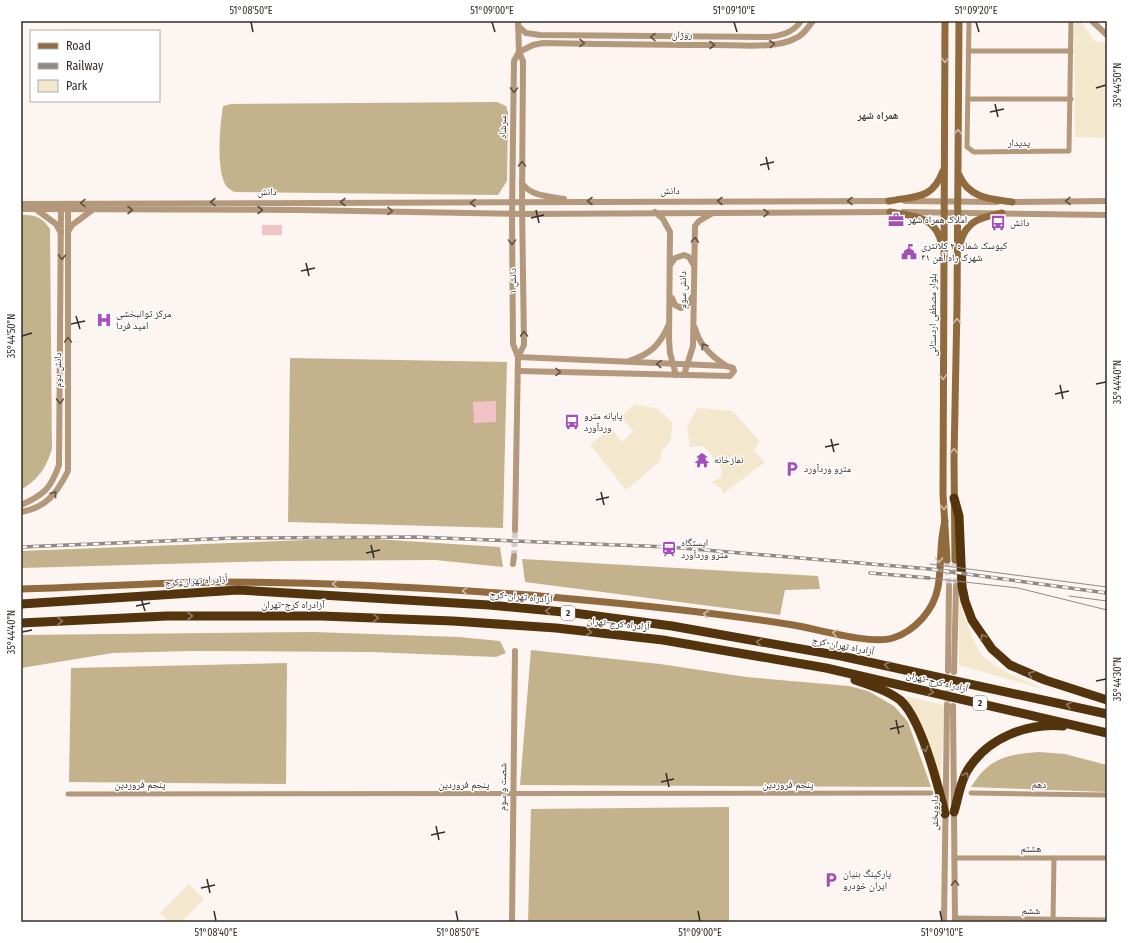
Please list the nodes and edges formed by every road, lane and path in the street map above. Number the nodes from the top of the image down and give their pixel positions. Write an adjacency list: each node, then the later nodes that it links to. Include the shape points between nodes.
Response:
1 (801, 21): 10 (street, روژان, via 781,36)
2 (813, 21): 11 (street, روژان, one-way to 2, via 782,43 796,38)
3 (945, 21): 18 (main road, بلوار مصطفی اردستانی, one-way to 18)
4 (959, 21): 17 (main road, one-way to 4)
5 (968, 21): 12 (street, پدیدار)
6 (1071, 21): 14 (street, پدیدار)
7 (1092, 21): 9 (street)
8 (518, 24): 10 (street, روژان, one-way to 8, via 540,35 526,33); 13 (street, سرشاد)
9 (1107, 35)
10 (734, 38): 11 (street)
11 (733, 44): 13 (street, روژان, one-way to 11, via 543,43)
12 (968, 51): 14 (street); 15 (street, پدیدار)
13 (519, 52): 21 (street, سرشاد, one-way to 13, via 523,61); 28 (street, سرشاد, one-way to 28, via 514,61)
14 (1071, 52): 16 (street, پدیدار)
15 (968, 99): 16 (street); 16 (street, پدیدار, via 967,147 974,152 1069,151)
16 (1070, 99)
17 (957, 147): 18 (main road, via 952,154); 20 (main road)
18 (945, 148): 19 (main road, بلوار مصطفی اردستانی)
19 (945, 167): 22 (main road, via 930,192); 25 (main road, بلوار مصطفی اردستانی)
20 (958, 171): 26 (main road); 27 (main road, via 962,181 976,195)
21 (522, 183): 23 (street, via 535,193); 29 (street, سرشاد)
22 (889, 200): 23 (street, دانش, one-way to 23); 25 (street, دانش)
23 (576, 201): 29 (street, دانش)
24 (1107, 201): 27 (street, دانش, one-way to 27)
25 (945, 202): 26 (street, دانش); 38 (main road, بلوار مصطفی اردستانی)
26 (958, 202): 27 (street, دانش); 39 (main road)
27 (1012, 202)
28 (512, 203): 29 (street, دانش); 32 (street, دانش, one-way to 32, via 217,202); 42 (street, دانش ۱)
29 (522, 203): 43 (street, دانش ۱)
30 (21, 204): 31 (street, دانش)
31 (61, 207): 32 (street, دانش); 34 (street, دانش); 45 (street, دانش دوم)
32 (68, 207): 35 (street, دانش); 45 (street, دانش دوم)
33 (21, 209): 34 (street, دانش)
34 (37, 210): 45 (street)
35 (91, 211): 42 (street, دانش, one-way to 42, via 300,210); 45 (street, via 72,225)
36 (655, 212): 40 (street); 43 (street); 48 (street, دانش سوم, via 670,232)
37 (890, 212): 38 (street); 40 (street, one-way to 37); 47 (main road, via 929,221 938,231)
38 (945, 212): 39 (street); 47 (main road, بلوار مصطفی اردستانی)
39 (958, 212): 41 (street); 46 (main road)
40 (713, 213): 49 (street, دانش سوم, one-way to 40, via 695,226)
41 (1002, 213): 44 (street); 46 (main road, via 980,218 969,225 963,233)
42 (512, 214): 43 (street, دانش); 54 (street, دانش ۱, one-way to 54, via 512,344)
43 (522, 214): 54 (street, دانش ۱, one-way to 43, via 524,345)
44 (1107, 214)
45 (65, 234): 63 (street, دانش دوم, one-way to 63, via 59,465 53,483 39,497); 64 (street, دانش دوم, one-way to 45, via 34,510 49,500 68,471)
46 (958, 254): 62 (main road, one-way to 46)
47 (944, 257): 65 (main road, بلوار مصطفی اردستانی, one-way to 65)
48 (670, 265): 49 (street, via 675,258 684,254); 50 (street, دانش سوم)
49 (694, 266): 51 (street, دانش سوم)
50 (671, 294): 51 (street, via 675,305 681,308 688,304); 52 (street, دانش سوم)
51 (693, 296): 53 (street, دانش سوم)
52 (671, 318): 55 (street, via 664,336 650,352); 56 (street, دانش سوم, via 669,339)
53 (693, 319): 57 (street, دانش سوم, via 693,346); 58 (street, one-way to 53, via 710,356 696,334)
54 (518, 357): 55 (street); 59 (street, دانش ۱)
55 (626, 362): 56 (street, one-way to 55)
56 (673, 364): 57 (street); 60 (street, دانش سوم)
57 (687, 364): 58 (street); 61 (street, دانش سوم)
58 (726, 366): 61 (street, via 733,368 733,375)
59 (519, 371): 60 (street, one-way to 60); 66 (street, دانش ۱)
60 (676, 375): 61 (street)
61 (684, 375)
62 (954, 498): 69 (main road); 78 (highway, one-way to 62, via 1045,680 1010,665 992,649 972,620 965,601 962,587 960,516)
63 (21, 505)
64 (21, 512)
65 (945, 522): 68 (main road, بلوار مصطفی اردستانی); 72 (main road, one-way to 72, via 940,537 938,588 933,601 923,619 910,630 892,639 873,640 792,625 678,610 546,596 410,587 334,583 217,582)
66 (514, 530)
67 (514, 556): 70 (street)
68 (947, 560)
69 (955, 560)
70 (514, 564)
71 (952, 586): 77 (street)
72 (21, 589)
73 (21, 604): 80 (highway, آزادراه تهران-کرج / 2, one-way to 73, via 841,656 672,626 574,613 489,605 238,590)
74 (21, 623): 76 (highway, آزادراه کرج-تهران / 2, one-way to 76, via 167,616 321,616 453,620 663,640)
75 (515, 651): 85 (street, شصت و سوم)
76 (826, 668): 81 (highway, آزادراه کرج-تهران / 2, one-way to 81); 88 (highway, one-way to 88, via 884,691 907,707 918,725)
77 (951, 671)
78 (1107, 700)
79 (950, 705): 88 (street, داروپخش)
80 (1107, 714)
81 (1091, 729): 82 (highway, آزادراه کرج-تهران / 2); 88 (highway, one-way to 81, via 967,771 976,759 998,740 1017,731 1036,727)
82 (1107, 733)
83 (971, 793): 87 (street, دهم)
84 (68, 794): 85 (street, پنجم فروردین)
85 (512, 794): 86 (street, پنجم فروردین); 95 (street, شصت و سوم)
86 (931, 794)
87 (1107, 795)
88 (949, 813): 89 (street, داروپخش); 96 (street, داروپخش)
89 (954, 858): 90 (street, هشتم); 92 (street, داروپخش, one-way to 89)
90 (1054, 858): 91 (street, هشتم); 94 (street)
91 (1107, 858)
92 (955, 920): 94 (street, ششم)
93 (1107, 920): 94 (street, ششم)
94 (1053, 921)
95 (512, 922)
96 (944, 922)

